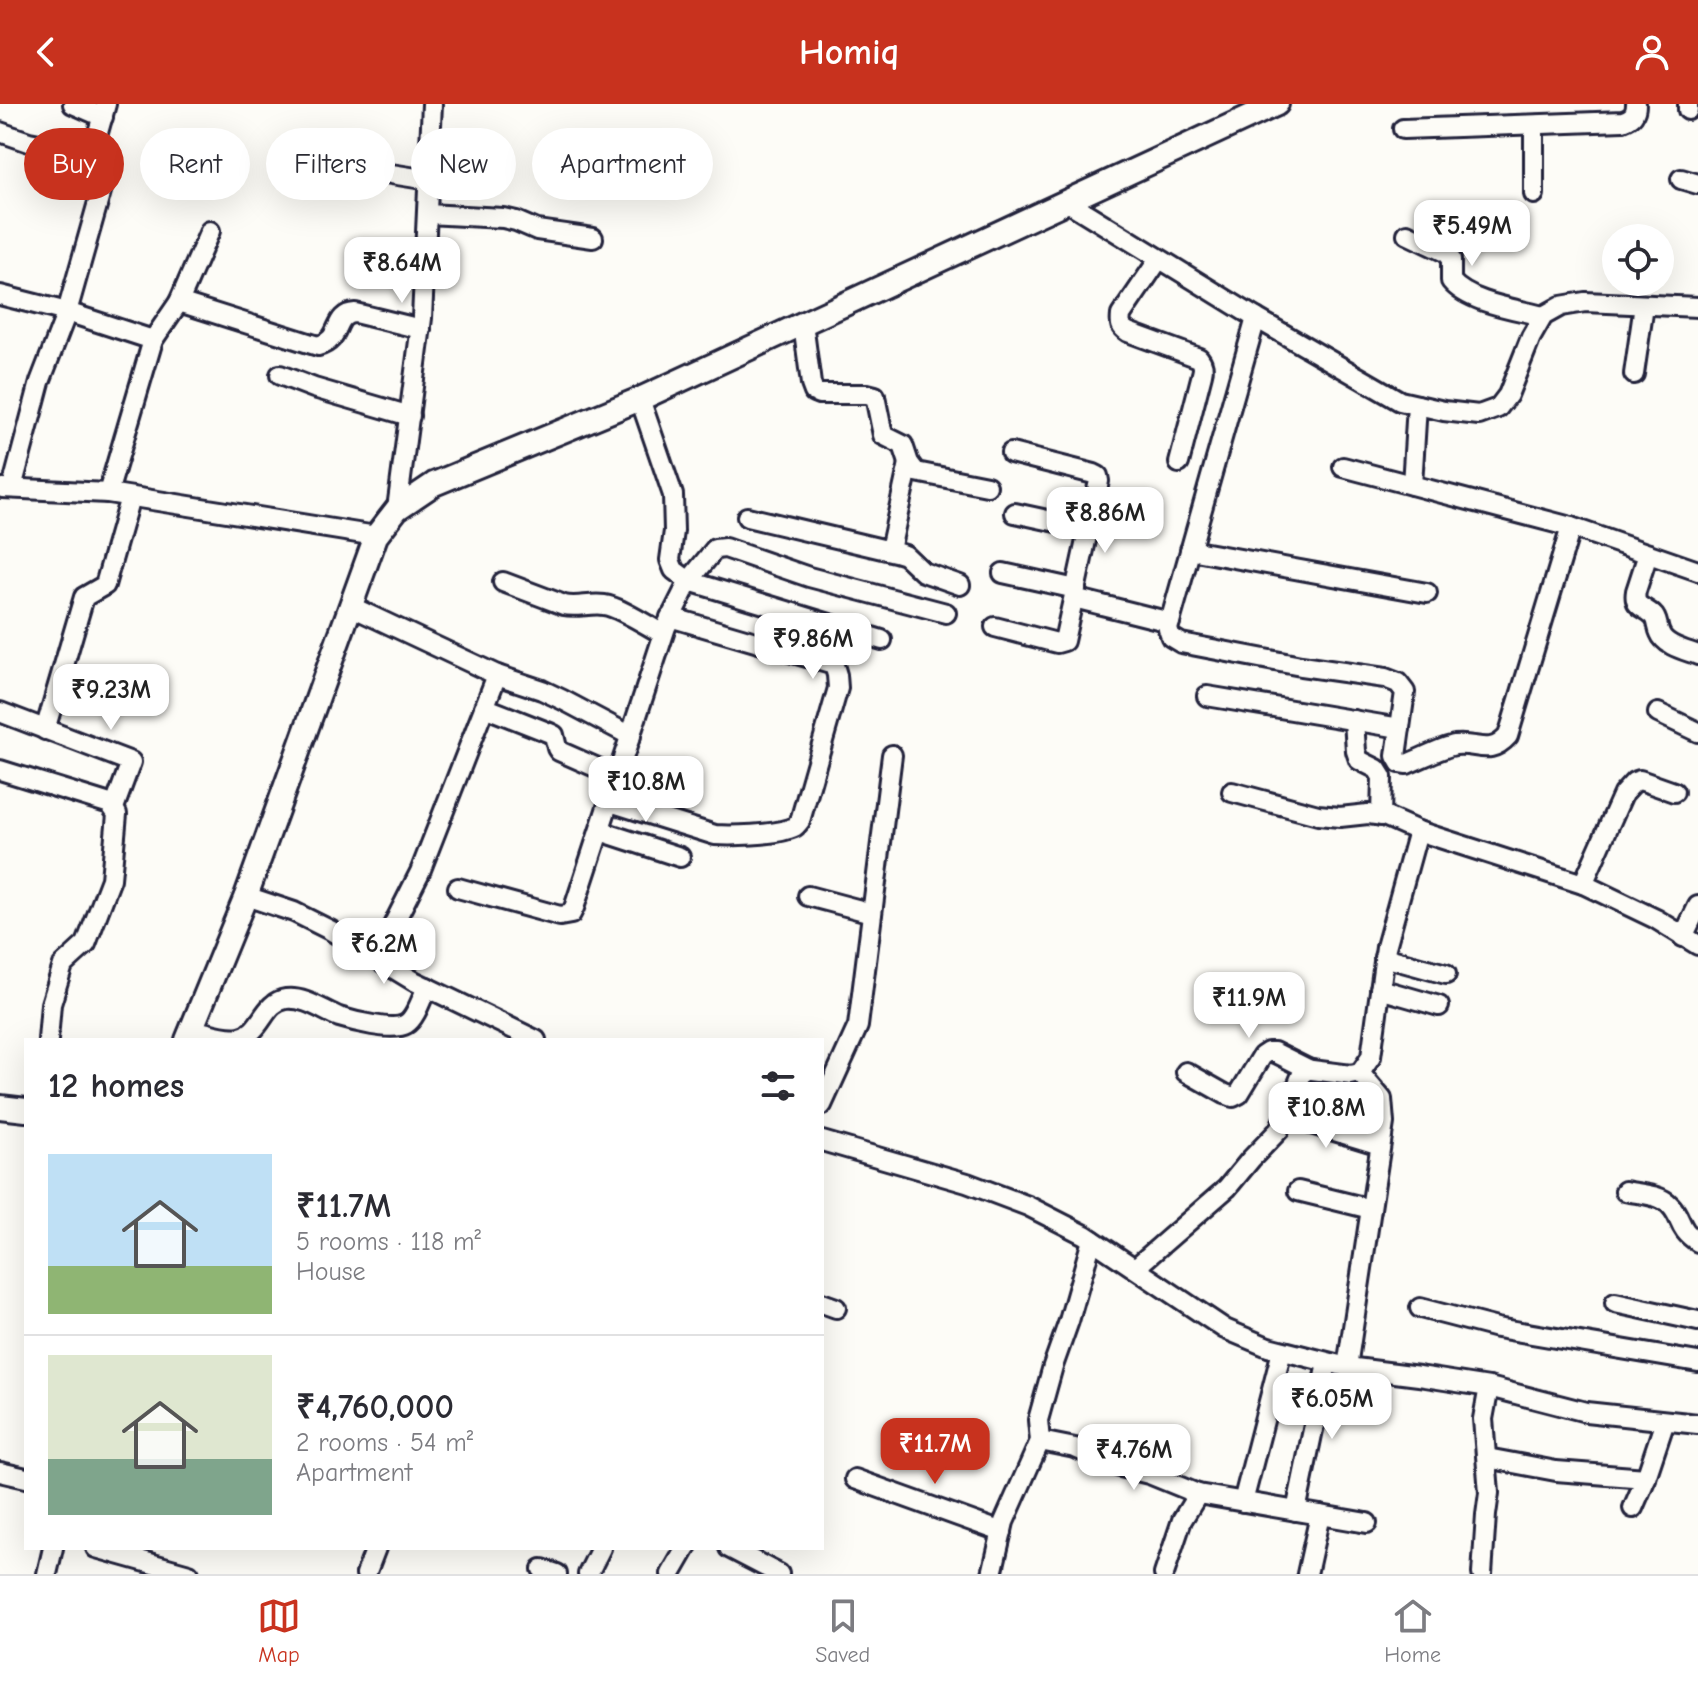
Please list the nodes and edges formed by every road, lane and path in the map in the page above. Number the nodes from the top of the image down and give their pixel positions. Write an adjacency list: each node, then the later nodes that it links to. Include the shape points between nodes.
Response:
1 (73, 104): 5 (street)
2 (432, 104): 7 (street)
3 (1277, 104): 14 (main road)
4 (1636, 104): 6 (street, via 1636,112 1623,121)
5 (104, 110)
6 (1534, 125): 8 (street); 11 (street)
7 (431, 128)
8 (1403, 129)
9 (0, 132): 10 (street)
10 (24, 140)
11 (1534, 194)
12 (99, 200): 24 (street)
13 (428, 200): 15 (street)
14 (1066, 201): 19 (street); 27 (main road)
15 (427, 214): 18 (street, via 503,218 537,230); 28 (street)
16 (210, 231): 21 (street)
17 (1407, 234): 25 (street, via 1445,252 1451,259 1451,281 1458,288 1492,304)
18 (593, 238)
19 (1159, 259): 26 (street); 37 (street, via 1120,323 1128,332 1202,362)
20 (0, 295): 24 (street)
21 (179, 302): 28 (street, via 318,346 327,344 347,313); 29 (street)
22 (1644, 305): 23 (street); 25 (street, via 1585,302); 30 (street)
23 (1698, 307)
24 (67, 312): 29 (street); 41 (street)
25 (1543, 316): 33 (street, via 1498,408 1479,415)
26 (1256, 318): 33 (street, via 1400,401); 51 (street)
27 (803, 323): 32 (main road); 36 (street, via 814,392 875,396 883,435 903,445)
28 (421, 329): 34 (street)
29 (153, 340): 42 (street)
30 (1634, 374)
31 (280, 375): 34 (street)
32 (640, 399): 44 (main road, via 434,484); 55 (street, via 673,495 670,560)
33 (1417, 405): 39 (street)
34 (410, 416): 44 (street)
35 (1011, 453): 48 (street, via 1098,476)
36 (909, 463): 40 (street, via 916,472); 50 (street)
37 (1179, 463)
38 (1343, 467): 39 (street)
39 (1412, 485): 47 (street)
40 (987, 486)
41 (6, 488): 42 (street)
42 (108, 493): 43 (street)
43 (130, 497): 49 (street); 74 (street, via 105,585 84,597)
44 (397, 509): 49 (main road)
45 (1015, 513): 48 (street)
46 (747, 517): 50 (street)
47 (1571, 527): 52 (street); 73 (street, via 1508,736 1494,747 1455,745 1407,764 1396,756)
48 (1089, 529): 59 (street)
49 (376, 536): 60 (main road)
50 (890, 550): 57 (street, via 905,555 923,572)
51 (1190, 550): 58 (street); 62 (street)
52 (1648, 554): 53 (street); 66 (street, via 1636,591 1638,605 1653,615 1664,640)
53 (1698, 571)
54 (1003, 573): 59 (street)
55 (689, 581): 61 (street, via 715,549 725,548 809,577); 63 (street); 65 (street)
56 (503, 582): 63 (street, via 564,605 611,606)
57 (960, 585)
58 (1427, 593)
59 (1075, 594): 62 (street); 64 (street, via 1061,643)
60 (350, 606): 67 (street); 90 (main road)
61 (946, 613)
62 (1170, 622): 73 (street, via 1169,634 1181,643 1398,683 1405,692)
63 (667, 626): 76 (street); 82 (street, via 834,665 838,688 800,821 783,830 715,835)
64 (995, 627)
65 (882, 640)
66 (1698, 655)
67 (497, 675): 69 (street); 76 (street, via 542,690)
68 (1207, 696): 72 (street)
69 (484, 707): 79 (street, via 554,735 559,751); 95 (street, via 420,872)
70 (0, 712): 74 (street)
71 (1658, 713): 75 (street)
72 (1354, 720): 73 (street); 84 (street, via 1359,760 1382,777)
73 (1400, 728)
74 (45, 730): 83 (street, via 131,762)
75 (1698, 732)
76 (631, 736): 79 (street)
77 (892, 755): 93 (street)
78 (0, 770): 83 (street)
79 (618, 777): 82 (street)
80 (1232, 792): 84 (street, via 1318,815)
81 (1674, 792): 88 (street, via 1640,780 1629,785)
82 (610, 802): 85 (street)
83 (114, 808): 102 (street, via 111,879 86,944 63,965)
84 (1381, 816): 86 (street)
85 (600, 831): 87 (street); 89 (street, via 571,914 560,916)
86 (1418, 831): 88 (street); 96 (street)
87 (680, 857)
88 (1583, 884): 94 (street)
89 (458, 888)
90 (246, 896): 95 (street, via 294,912); 101 (main road)
91 (808, 896): 93 (street)
92 (1698, 906): 94 (street)
93 (872, 913): 107 (street, via 858,1026)
94 (1691, 941)
95 (377, 957): 98 (street)
96 (1384, 957): 97 (street); 99 (street)
97 (1446, 974)
98 (427, 987): 101 (street, via 405,1025 379,1026 286,999 273,1004 247,1035); 103 (street)
99 (1380, 989): 100 (street); 106 (street, via 1371,1057)
100 (1439, 1006)
101 (189, 1034)
102 (48, 1038)
103 (532, 1038)
104 (1308, 1069): 105 (street, via 1268,1052 1233,1097); 106 (street); 110 (street)
105 (1186, 1072)
106 (1360, 1073): 112 (street, via 1382,1099)
107 (824, 1101)
108 (1, 1109): 109 (main road)
109 (24, 1110)
110 (1285, 1116): 112 (street); 118 (street, via 1279,1130 1227,1188)
111 (824, 1142): 116 (street, via 967,1183 1028,1206)
112 (1380, 1145): 115 (street)
113 (1298, 1191): 115 (street)
114 (1625, 1191): 117 (street, via 1662,1199)
115 (1371, 1209): 125 (street)
116 (1092, 1240): 118 (street); 129 (street, via 1038,1420)
117 (1698, 1242)
118 (1135, 1268): 122 (street, via 1225,1329)
119 (1615, 1303): 121 (street)
120 (1420, 1308): 123 (street, via 1497,1328)
121 (1698, 1321)
122 (1282, 1351): 124 (street); 136 (street)
123 (1698, 1362)
124 (1327, 1363): 125 (street); 138 (street)
125 (1347, 1367): 126 (street)
126 (1489, 1387): 128 (street, via 1586,1412); 130 (street, via 1483,1419)
127 (1697, 1418): 128 (street)
128 (1665, 1421): 133 (street)
129 (1040, 1441): 135 (street, via 1075,1448); 141 (street)
130 (1487, 1458): 133 (street, via 1556,1471); 157 (street)
131 (0, 1472): 132 (street)
132 (24, 1478)
133 (1646, 1478): 137 (street)
134 (855, 1479): 141 (street)
135 (1198, 1494): 136 (street); 155 (street, via 1182,1520)
136 (1243, 1502): 138 (street)
137 (1633, 1508)
138 (1296, 1511): 139 (street)
139 (1320, 1515): 140 (street); 156 (street)
140 (1367, 1523)
141 (1002, 1532): 154 (street)
142 (53, 1550): 148 (street)
143 (103, 1550): 149 (street)
144 (375, 1550): 150 (street)
145 (600, 1550): 151 (street)
146 (685, 1550): 152 (street)
147 (733, 1550): 153 (street)
148 (47, 1574)
149 (189, 1574)
150 (366, 1574)
151 (588, 1574)
152 (671, 1574)
153 (779, 1574)
154 (992, 1574)
155 (1164, 1574)
156 (1307, 1574)
157 (1482, 1574)

